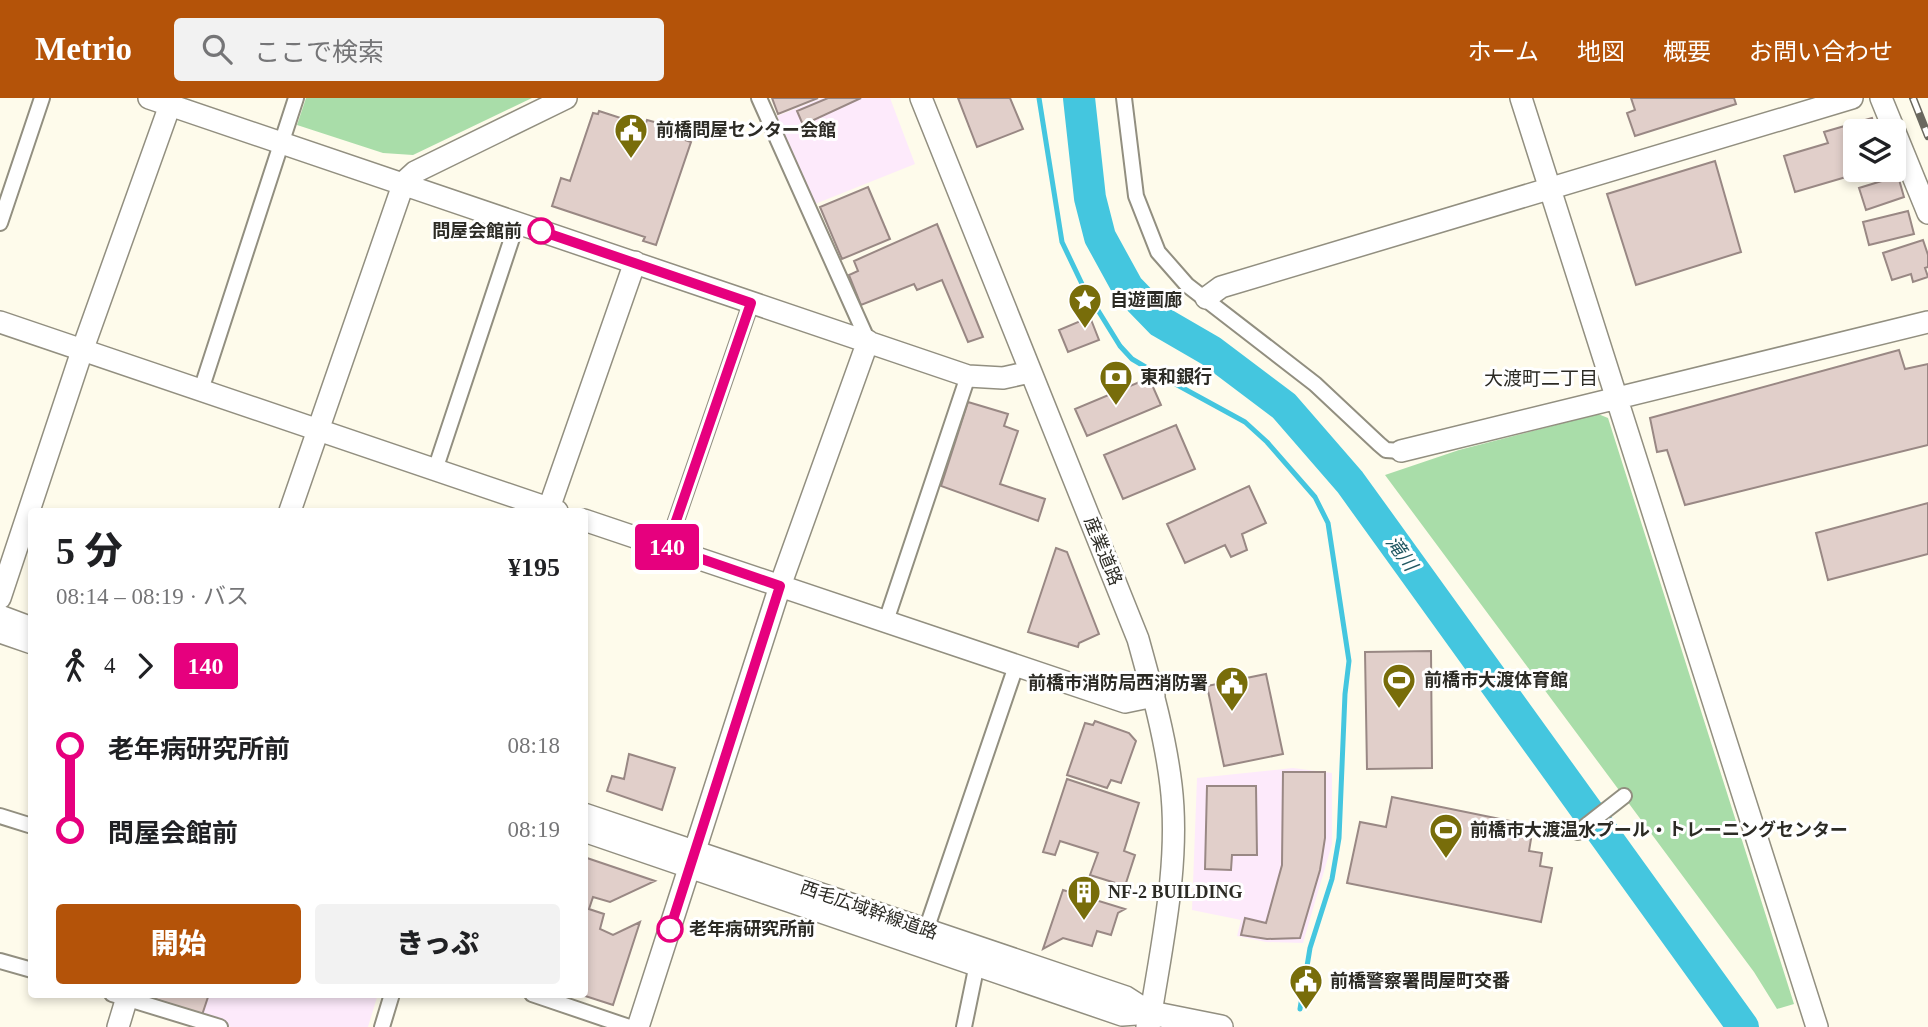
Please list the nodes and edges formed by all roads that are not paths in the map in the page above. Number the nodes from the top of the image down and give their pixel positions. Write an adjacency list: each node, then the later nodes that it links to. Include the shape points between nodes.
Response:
1 (42, 98): 16 (street)
2 (149, 98): 11 (street)
3 (296, 98): 12 (street)
4 (566, 98): 13 (street, via 415,172)
5 (759, 98): 23 (street)
6 (921, 98): 25 (street, 産業道路)
7 (1124, 98): 19 (street, via 1134,185 1149,234 1172,269)
8 (1521, 98): 14 (street)
9 (1852, 98): 14 (street)
10 (1881, 98): 15 (street)
11 (170, 105): 12 (street); 24 (street)
12 (281, 143): 13 (street); 27 (street)
13 (404, 183): 17 (street); 29 (street)
14 (1549, 190): 19 (street, via 1221,287); 28 (street)
15 (1928, 213)
16 (0, 223)
17 (517, 223): 18 (street); 31 (street)
18 (635, 262): 20 (street); 35 (street)
19 (1206, 298): 30 (street, via 1315,384 1386,450)
20 (751, 303): 23 (street); 38 (street)
21 (0, 322): 24 (street)
22 (1928, 322): 28 (street)
23 (868, 341): 26 (street); 39 (street)
24 (82, 351): 27 (street); 32 (street)
25 (1030, 372): 26 (street, via 1003,378); 47 (street, 産業道路, via 1138,639)
26 (968, 376): 42 (street)
27 (201, 390): 29 (street)
28 (1617, 399): 30 (street); 71 (street)
29 (317, 430): 31 (street); 33 (street)
30 (1401, 452)
31 (435, 470): 34 (street)
32 (30, 508)
33 (291, 508)
34 (545, 508)
35 (552, 508)
36 (28, 514): 40 (street)
37 (588, 521): 38 (street)
38 (667, 547): 39 (street)
39 (780, 586): 42 (street); 54 (street)
40 (0, 598)
41 (0, 616): 43 (street)
42 (886, 621): 46 (street)
43 (28, 626)
44 (0, 632): 45 (street)
45 (28, 642)
46 (1016, 666): 47 (street, via 1125,702); 55 (street)
47 (1154, 696): 63 (street, 産業道路, via 1171,785 1172,856)
48 (1624, 796): 53 (street)
49 (0, 816): 51 (street)
50 (588, 816): 54 (street, 西毛広域幹線道路)
51 (28, 825)
52 (588, 832): 54 (street, 西毛広域幹線道路)
53 (1578, 832)
54 (692, 859): 55 (street, 西毛広域幹線道路); 57 (street, 西毛広域幹線道路); 68 (street)
55 (926, 930): 63 (street, 西毛広域幹線道路, via 1126,997)
56 (0, 961): 58 (street)
57 (976, 964): 63 (street, 西毛広域幹線道路, via 1122,1015); 69 (street)
58 (28, 969)
59 (122, 998): 64 (street)
60 (131, 998): 65 (street)
61 (391, 998): 66 (street)
62 (543, 998): 67 (street)
63 (1149, 1020): 70 (main road, 西毛広域幹線道路)
64 (118, 1027)
65 (220, 1027)
66 (382, 1027)
67 (629, 1027)
68 (638, 1027)
69 (964, 1027)
70 (1220, 1027)
71 (1817, 1027)

